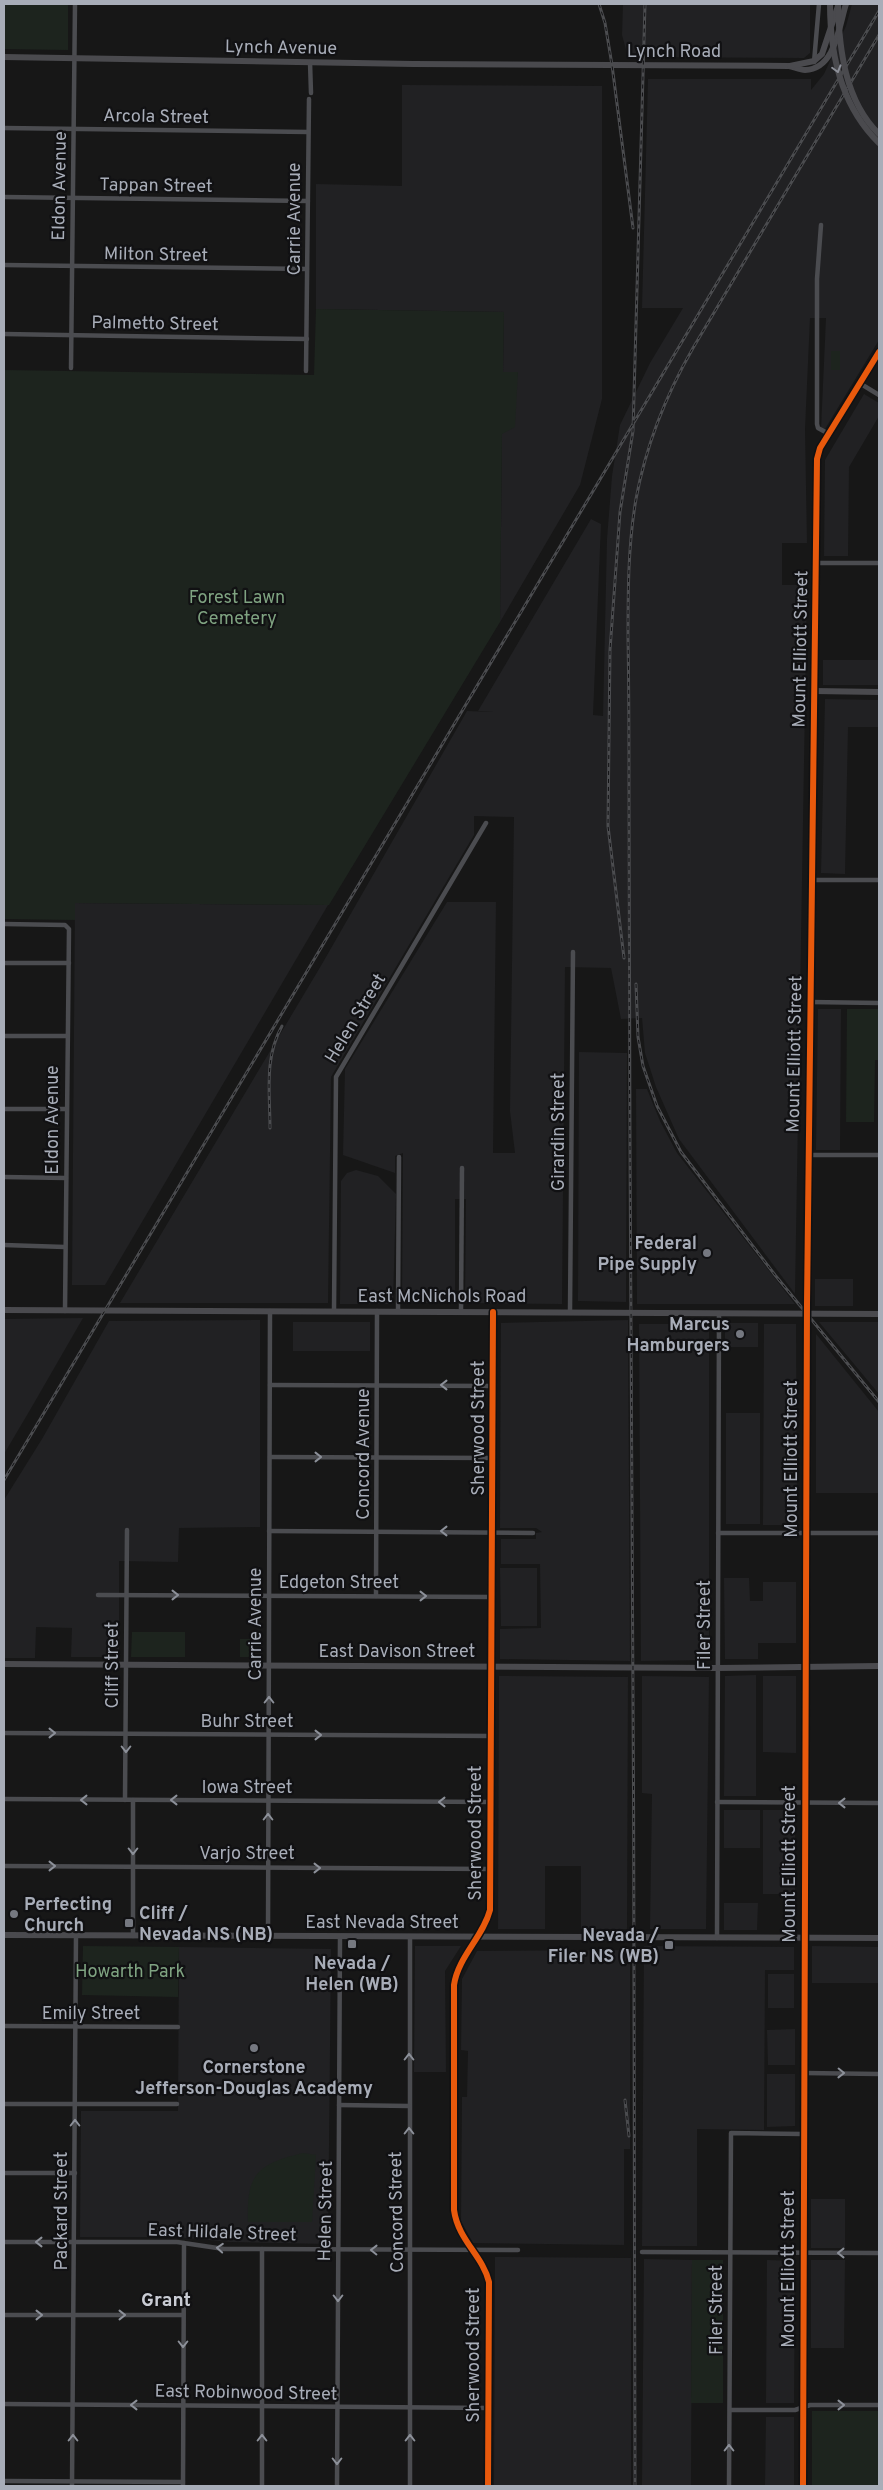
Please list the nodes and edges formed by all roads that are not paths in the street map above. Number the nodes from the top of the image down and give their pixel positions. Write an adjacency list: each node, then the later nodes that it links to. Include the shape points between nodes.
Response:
1 (74, 4): 7 (street, Eldon Avenue)
2 (818, 4): 9 (street)
3 (830, 4): 17 (street, one-way to 17, bridge, via 832,52 840,80 850,106)
4 (838, 4): 9 (street, via 824,48); 16 (street, bridge, via 838,40 846,75 856,101)
5 (846, 4): 9 (street, via 835,44 828,57)
6 (4, 57): 7 (street, Lynch Avenue)
7 (74, 58): 8 (street, Lynch Avenue); 14 (street, Eldon Avenue)
8 (310, 62): 10 (street, Lynch Avenue); 11 (street)
9 (814, 64): 10 (street, Lynch Road)
10 (559, 65)
11 (311, 93)
12 (309, 99): 15 (street, Carrie Avenue)
13 (4, 128): 14 (street, Arcola Street)
14 (73, 129): 15 (street, Arcola Street); 19 (street, Eldon Avenue)
15 (308, 132): 20 (street, Carrie Avenue)
16 (879, 134)
17 (879, 143)
18 (4, 197): 19 (street, Tappan Street)
19 (73, 198): 20 (street, Tappan Street); 23 (street, Eldon Avenue)
20 (308, 201): 24 (street, Carrie Avenue)
21 (821, 225): 33 (street, via 816,279 817,424)
22 (4, 265): 23 (street, Milton Street)
23 (71, 266): 24 (street, Milton Street); 26 (street, Eldon Avenue)
24 (307, 269): 27 (street, Carrie Avenue)
25 (4, 334): 26 (street, Palmetto Street)
26 (71, 336): 27 (street, Palmetto Street); 29 (street, Eldon Avenue)
27 (307, 339): 30 (street, Carrie Avenue)
28 (879, 353): 31 (street, Mount Elliott Street)
29 (71, 368)
30 (306, 371)
31 (860, 384): 32 (street); 33 (street, Mount Elliott Street)
32 (879, 395)
33 (829, 434): 34 (street, Mount Elliott Street, via 817,459)
34 (816, 563): 35 (street); 36 (street, Mount Elliott Street)
35 (879, 563)
36 (815, 691): 37 (street); 39 (street, Mount Elliott Street)
37 (879, 692)
38 (486, 824): 62 (street, Helen Street, via 336,1077)
39 (812, 880): 40 (street); 45 (street, Mount Elliott Street)
40 (879, 880)
41 (4, 924): 44 (street, Eldon Avenue, via 65,925 69,929)
42 (573, 952): 67 (street, Girardin Street)
43 (4, 963): 44 (street)
44 (69, 963): 48 (street, Eldon Avenue)
45 (810, 1002): 46 (street); 51 (street, Mount Elliott Street)
46 (879, 1003)
47 (4, 1036): 48 (street)
48 (67, 1036): 50 (street, Eldon Avenue)
49 (4, 1109): 50 (street)
50 (66, 1109): 56 (street, Eldon Avenue)
51 (808, 1155): 52 (street); 69 (street, Mount Elliott Street)
52 (879, 1155)
53 (399, 1157): 64 (street)
54 (462, 1168): 65 (street)
55 (4, 1177): 56 (street)
56 (66, 1178): 58 (street, Eldon Avenue)
57 (4, 1245): 58 (street)
58 (65, 1247): 60 (street, Eldon Avenue)
59 (4, 1310): 60 (street, East McNichols Road)
60 (65, 1311): 61 (street, East McNichols Road)
61 (270, 1311): 62 (street, East McNichols Road); 71 (street, Carrie Avenue)
62 (334, 1311): 63 (street, East McNichols Road)
63 (378, 1311): 64 (street, East McNichols Road); 72 (street, Concord Avenue)
64 (398, 1311): 65 (street, East McNichols Road)
65 (461, 1312): 66 (street, East McNichols Road)
66 (493, 1312): 67 (street, East McNichols Road); 73 (street, Sherwood Street)
67 (570, 1312): 68 (street, East McNichols Road)
68 (719, 1312): 69 (street, East McNichols Road); 82 (street, Filer Street)
69 (807, 1314): 70 (street, East McNichols Road); 83 (street, Mount Elliott Street)
70 (879, 1314)
71 (270, 1385): 72 (street); 74 (street, Carrie Avenue)
72 (377, 1385): 73 (street, one-way to 72); 75 (street, Concord Avenue)
73 (493, 1386): 76 (street, Sherwood Street)
74 (270, 1457): 75 (street, one-way to 75); 78 (street, Carrie Avenue)
75 (377, 1457): 76 (street); 79 (street, Concord Avenue)
76 (492, 1458): 80 (street, Sherwood Street)
77 (127, 1530): 86 (street, Cliff Street)
78 (269, 1531): 79 (street); 87 (street, Carrie Avenue)
79 (377, 1531): 80 (street, one-way to 79); 88 (street, Concord Avenue)
80 (492, 1532): 81 (street); 89 (street, Sherwood Street)
81 (533, 1533)
82 (718, 1533): 83 (street); 96 (street, Filer Street)
83 (805, 1533): 84 (street); 95 (street, Mount Elliott Street)
84 (879, 1533)
85 (98, 1595): 86 (street, Edgeton Street)
86 (126, 1595): 87 (street, Edgeton Street, one-way to 87); 91 (street, Cliff Street)
87 (269, 1596): 88 (street, Edgeton Street); 92 (street, Carrie Avenue)
88 (376, 1596): 89 (street, Edgeton Street, one-way to 89)
89 (492, 1597): 94 (street, Sherwood Street)
90 (4, 1664): 91 (street, East Davison Street)
91 (126, 1665): 92 (street, East Davison Street); 98 (street, Cliff Street)
92 (269, 1666): 94 (street, East Davison Street); 99 (street, Carrie Avenue, one-way to 92)
93 (879, 1666): 95 (street, East Davison Street)
94 (492, 1667): 96 (street, East Davison Street); 100 (street, Sherwood Street)
95 (805, 1667): 96 (street, East Davison Street); 107 (street, Mount Elliott Street)
96 (717, 1668): 106 (street, Filer Street)
97 (4, 1733): 98 (street, Buhr Street, one-way to 98)
98 (126, 1734): 99 (street, Buhr Street); 102 (street, Cliff Street, one-way to 102)
99 (269, 1734): 100 (street, Buhr Street, one-way to 100); 104 (street, Carrie Avenue)
100 (491, 1736): 105 (street, Sherwood Street)
101 (4, 1800): 102 (street, Iowa Street, one-way to 101)
102 (125, 1800): 103 (street, Iowa Street)
103 (133, 1800): 104 (street, Iowa Street, one-way to 103); 110 (street, one-way to 110)
104 (269, 1801): 105 (street, Iowa Street, one-way to 104); 111 (street, Carrie Avenue, one-way to 104)
105 (490, 1802): 112 (street, Sherwood Street)
106 (717, 1802): 107 (street); 120 (street, Filer Street)
107 (805, 1803): 108 (street, one-way to 107); 121 (street, Mount Elliott Street)
108 (879, 1803)
109 (4, 1866): 110 (street, Varjo Street, one-way to 110)
110 (133, 1866): 111 (street, Varjo Street); 115 (street)
111 (268, 1867): 112 (street, Varjo Street, one-way to 112); 116 (street, Carrie Avenue)
112 (490, 1869): 119 (street, Sherwood Street, via 490,1910)
113 (4, 1935): 114 (street, East Nevada Street)
114 (76, 1935): 115 (street, East Nevada Street); 124 (street, Packard Street)
115 (133, 1936): 116 (street, East Nevada Street)
116 (268, 1936): 117 (street, East Nevada Street)
117 (340, 1936): 118 (street, East Nevada Street); 131 (street, Helen Street)
118 (410, 1937): 119 (street, East Nevada Street); 132 (street, Concord Street, one-way to 118)
119 (477, 1937): 120 (street, East Nevada Street); 142 (street, Sherwood Street, via 457,1971 454,1984 454,2210 458,2229)
120 (717, 1938): 121 (street, East Nevada Street)
121 (804, 1938): 122 (street, East Nevada Street); 126 (street, Mount Elliott Street)
122 (879, 1938)
123 (4, 2026): 124 (street, Emily Street)
124 (76, 2026): 125 (street, Emily Street); 129 (street, Packard Street)
125 (178, 2027)
126 (804, 2073): 127 (street, one-way to 127); 133 (street, Mount Elliott Street)
127 (879, 2074)
128 (4, 2104): 129 (street)
129 (75, 2104): 130 (street); 135 (street, Packard Street, one-way to 129)
130 (177, 2104)
131 (339, 2105): 132 (street); 140 (street, Helen Street)
132 (409, 2106): 141 (street, Concord Street, one-way to 132)
133 (804, 2134): 146 (street, Filer Street, via 731,2133); 147 (street, Mount Elliott Street)
134 (4, 2173): 135 (street)
135 (75, 2173): 137 (street, Packard Street)
136 (4, 2242): 137 (street, East Hildale Street, one-way to 136)
137 (74, 2242): 138 (street, East Hildale Street); 149 (street, Packard Street)
138 (184, 2243): 139 (street, East Hildale Street, one-way to 138, via 222,2249); 150 (street)
139 (262, 2249): 140 (street, East Hildale Street); 154 (street)
140 (338, 2249): 141 (street, East Hildale Street, one-way to 140); 156 (street, Helen Street, one-way to 156)
141 (410, 2250): 142 (street, East Hildale Street); 158 (street, Concord Street)
142 (471, 2250): 143 (street, East Hildale Street); 159 (street, Sherwood Street, via 489,2282)
143 (518, 2250)
144 (642, 2252): 146 (street)
145 (879, 2252): 147 (street, one-way to 147)
146 (730, 2253): 147 (street); 160 (street, Filer Street)
147 (802, 2253): 157 (street, Mount Elliott Street)
148 (4, 2315): 149 (street, one-way to 149)
149 (74, 2315): 150 (street, one-way to 150); 152 (street, Packard Street)
150 (184, 2315): 153 (street, one-way to 153)
151 (4, 2404): 152 (street, East Robinwood Street)
152 (73, 2405): 153 (street, East Robinwood Street, one-way to 152); 162 (street, Packard Street, one-way to 152)
153 (183, 2405): 154 (street, East Robinwood Street); 163 (street)
154 (262, 2405): 156 (street, East Robinwood Street); 164 (street, one-way to 154)
155 (879, 2405): 157 (street, one-way to 155)
156 (337, 2407): 158 (street, East Robinwood Street); 165 (street, Helen Street, one-way to 165)
157 (803, 2407): 160 (street, via 795,2410); 169 (street, Mount Elliott Street)
158 (410, 2408): 159 (street, East Robinwood Street); 166 (street, Concord Street, one-way to 158)
159 (489, 2408): 167 (street, Sherwood Street)
160 (730, 2410): 168 (street, Filer Street, one-way to 160)
161 (4, 2480): 162 (street)
162 (72, 2484): 163 (street)
163 (183, 2484)
164 (262, 2486)
165 (337, 2486)
166 (410, 2486)
167 (488, 2486)
168 (729, 2486)
169 (802, 2486)

